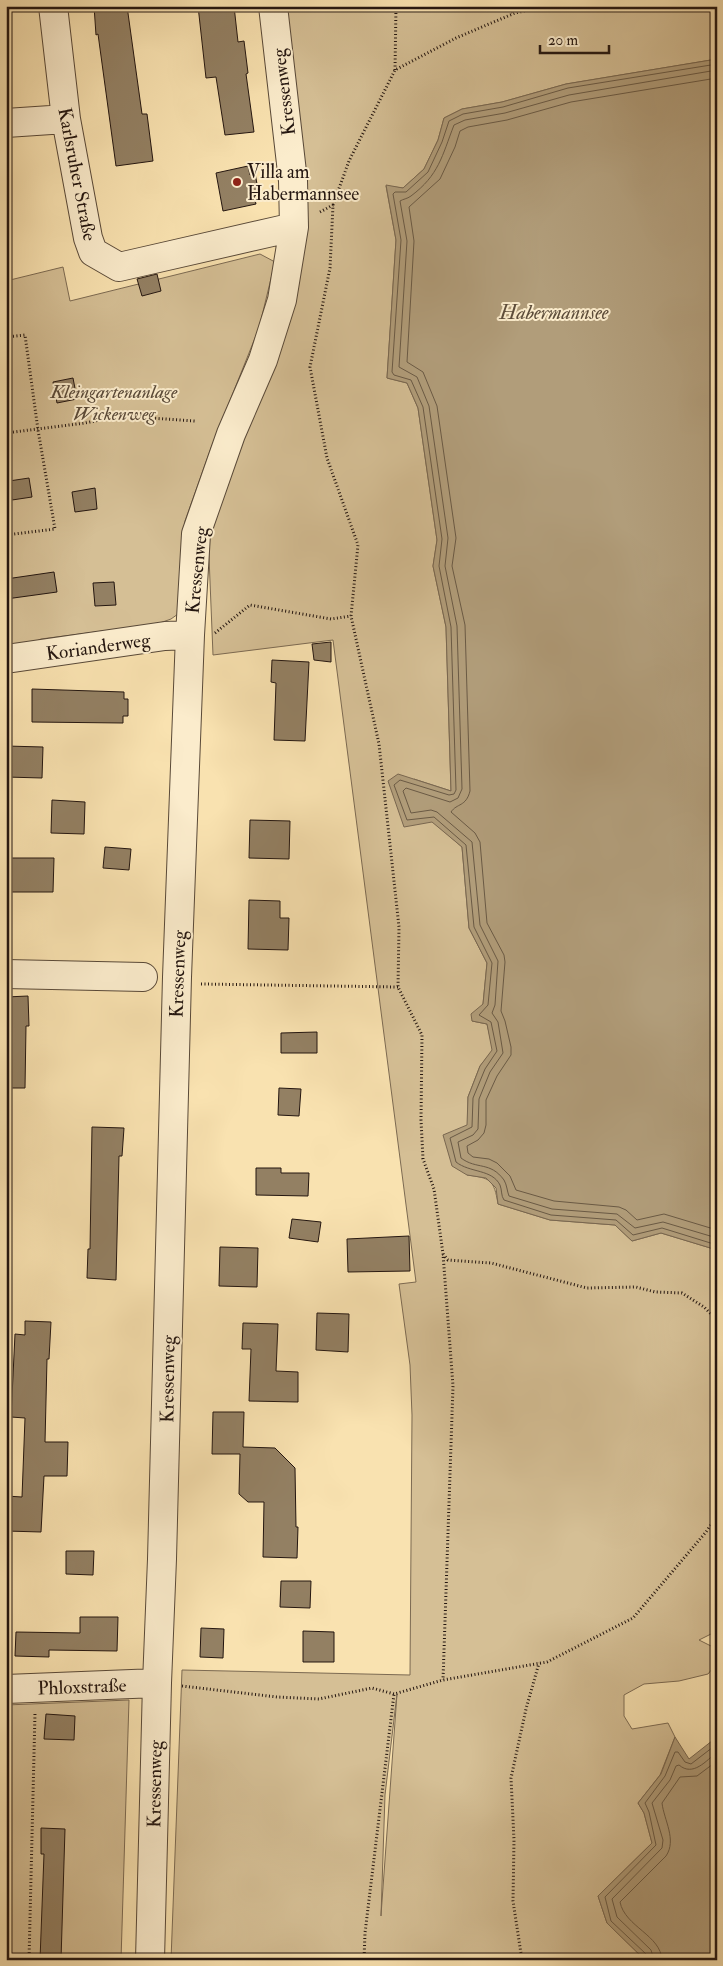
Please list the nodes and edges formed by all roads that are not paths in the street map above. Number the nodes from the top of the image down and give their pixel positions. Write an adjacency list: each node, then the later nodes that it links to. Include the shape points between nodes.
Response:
1 (53, 6): 3 (street, Karlsruher Straße)
2 (273, 6): 5 (street, Kressenweg, via 293,181)
3 (66, 119): 4 (street); 5 (street, Karlsruher Straße, via 93,252 119,267)
4 (6, 123)
5 (294, 227): 6 (street, Kressenweg, via 282,300 263,360 231,434 196,534)
6 (190, 635): 7 (street, Korianderweg); 10 (street, Kressenweg)
7 (6, 659)
8 (6, 974): 9 (street)
9 (143, 977)
10 (157, 1683): 11 (street, Phloxstraße); 12 (street, Kressenweg)
11 (6, 1689)
12 (150, 1960)

